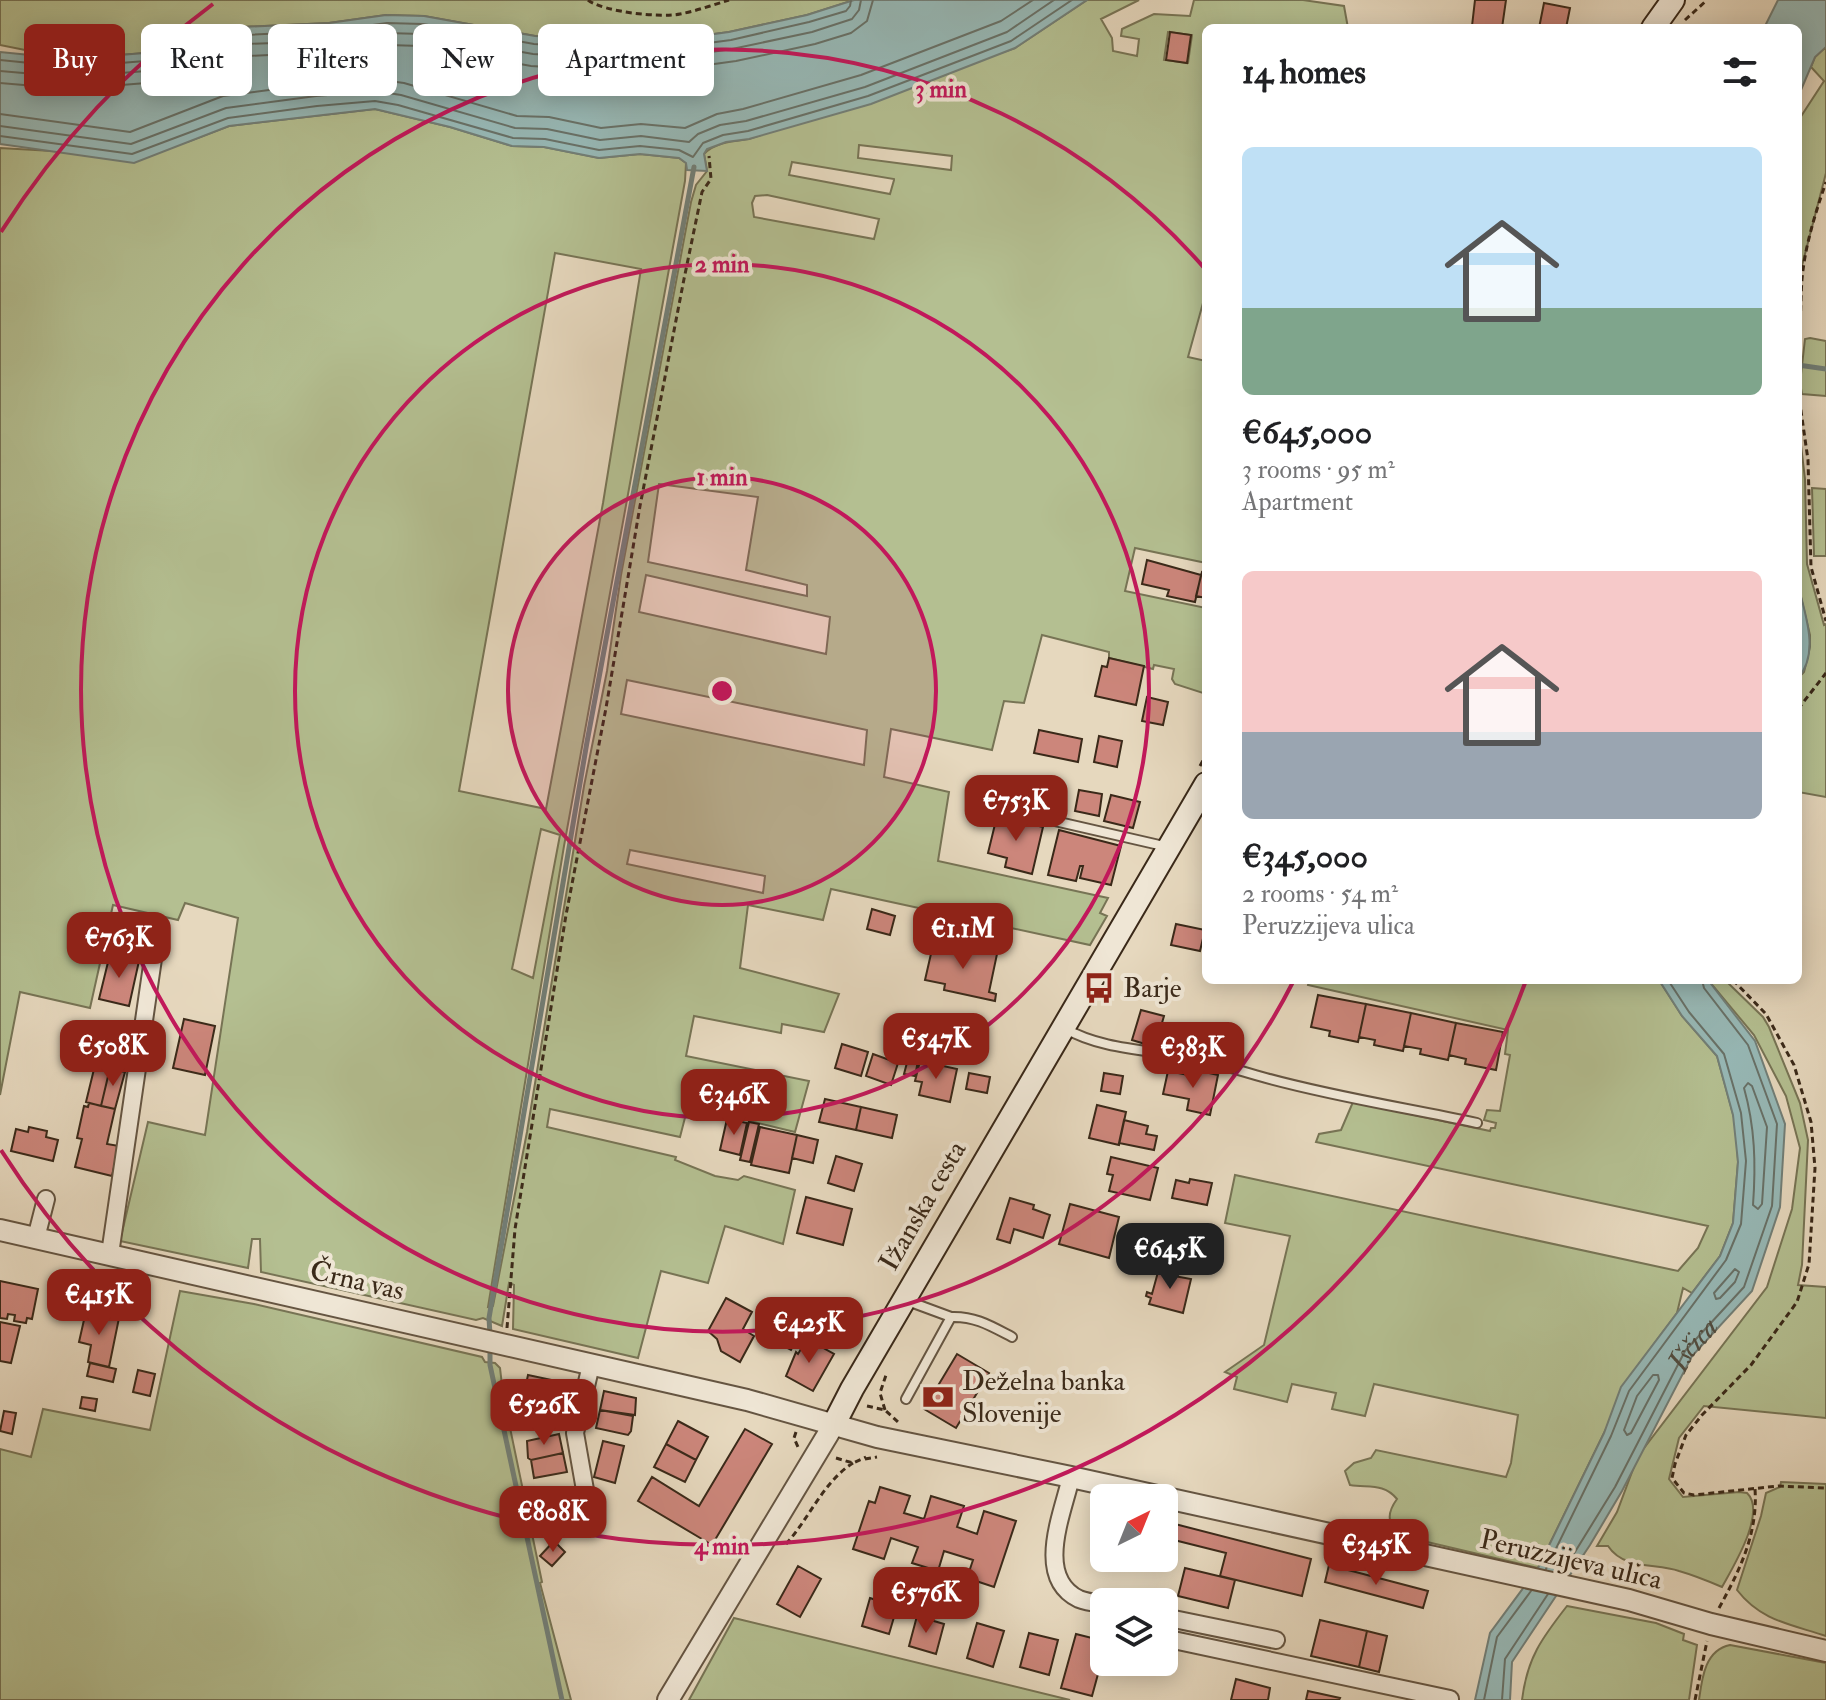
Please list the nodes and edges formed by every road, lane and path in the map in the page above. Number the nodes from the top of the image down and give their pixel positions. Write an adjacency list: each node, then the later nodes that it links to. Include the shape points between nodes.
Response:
1 (588, 0): 2 (path, via 637,13 677,15)
2 (729, 0)
3 (1673, 0): 5 (main road)
4 (1707, 0): 6 (path)
5 (1656, 24)
6 (1680, 24)
7 (709, 156): 27 (path, via 711,179 702,192 640,506)
8 (1826, 182): 9 (path)
9 (1802, 279)
10 (1802, 418): 11 (path, via 1811,567)
11 (1826, 621)
12 (1826, 673): 13 (path)
13 (1802, 704)
14 (1202, 798): 16 (main road, Ižanska cesta)
15 (981, 804): 16 (lane)
16 (1169, 847): 19 (main road, Ižanska cesta)
17 (155, 945): 24 (street)
18 (1737, 984): 40 (path, via 1766,1014 1794,1065 1811,1122 1815,1168 1809,1264 1797,1302 1751,1365 1686,1435 1672,1478 1684,1493 1694,1495)
19 (1064, 1027): 20 (lane, via 1138,1052 1187,1057); 25 (main road, Ižanska cesta)
20 (1477, 1123)
21 (46, 1199): 23 (street)
22 (0, 1230): 23 (street, Črna vas)
23 (36, 1238): 24 (street, Črna vas)
24 (110, 1254): 27 (street, Črna vas)
25 (904, 1300): 26 (lane); 33 (main road, Ižanska cesta)
26 (951, 1317): 28 (lane, via 968,1316); 30 (lane)
27 (495, 1337): 29 (street, Črna vas)
28 (1012, 1337)
29 (591, 1365): 33 (street, Črna vas, via 747,1400); 41 (street, via 575,1433)
30 (906, 1399)
31 (876, 1408): 32 (path)
32 (889, 1415)
33 (833, 1426): 38 (street, Peruzzijeva ulica); 49 (street, Ižanska cesta)
34 (796, 1432): 35 (path, via 794,1438)
35 (803, 1450)
36 (869, 1451): 37 (path, via 853,1463)
37 (842, 1460)
38 (1071, 1477): 42 (street, via 1053,1559 1064,1588); 44 (street, Peruzzijeva ulica, via 1629,1600)
39 (1826, 1488): 40 (path)
40 (1755, 1489): 44 (path, via 1757,1512 1749,1546)
41 (588, 1507)
42 (1090, 1601)
43 (1178, 1620): 45 (street)
44 (1711, 1624): 47 (street, Peruzzijeva ulica); 50 (path)
45 (1276, 1640)
46 (1178, 1641): 48 (street)
47 (1826, 1651)
48 (1450, 1699)
49 (668, 1700)
50 (1695, 1700)

